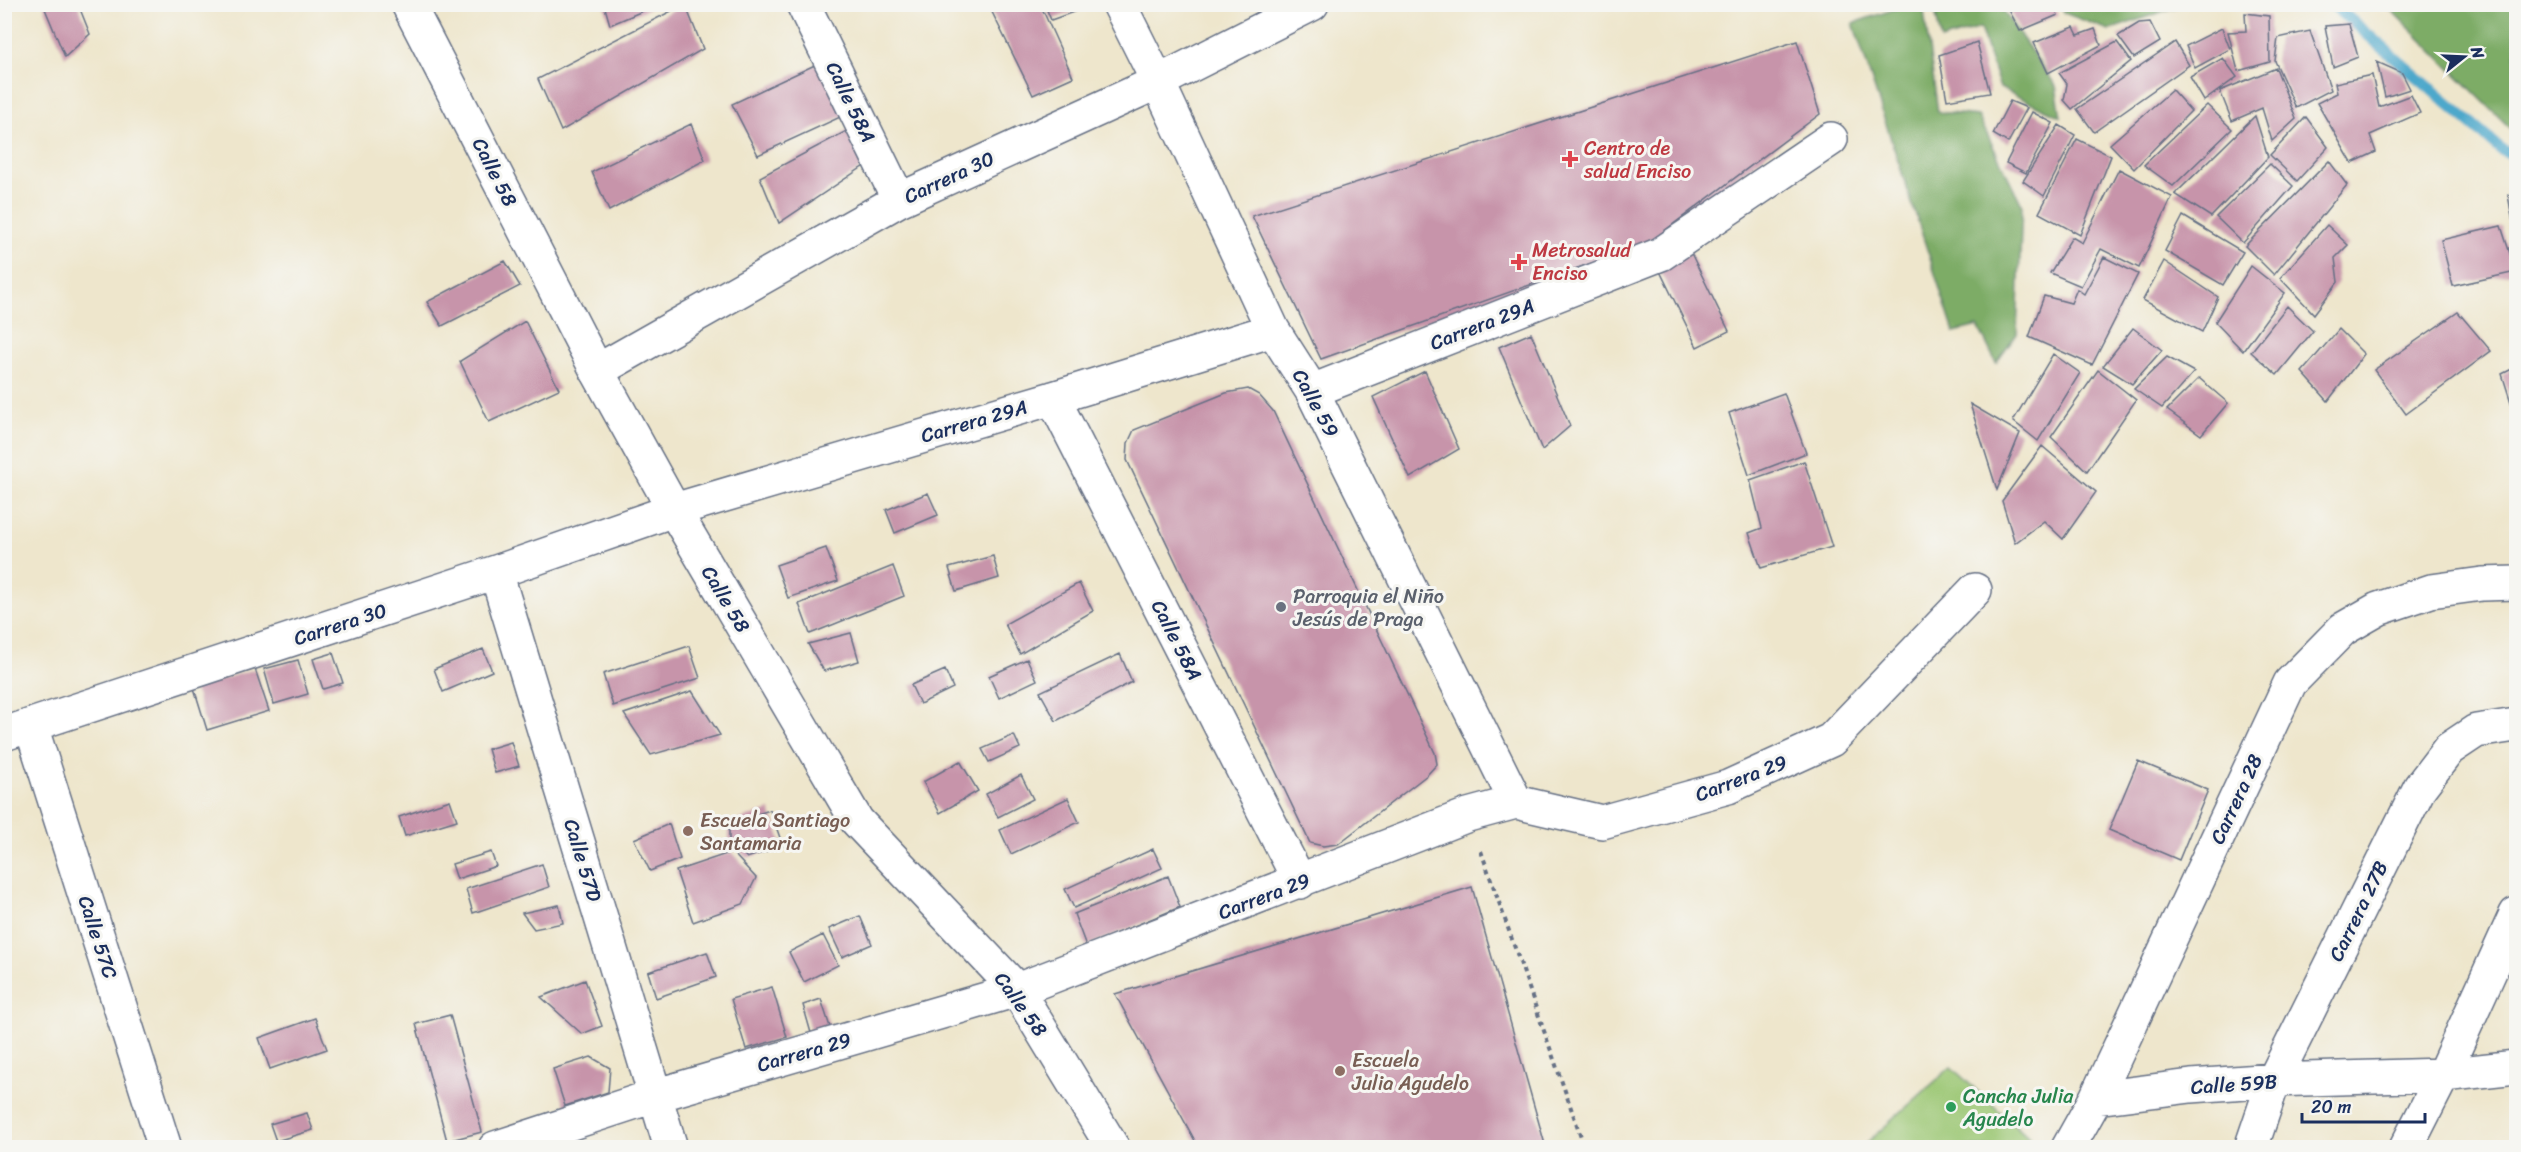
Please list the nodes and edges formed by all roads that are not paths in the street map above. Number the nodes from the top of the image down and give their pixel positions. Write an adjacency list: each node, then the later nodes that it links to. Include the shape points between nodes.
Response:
1 (408, 4): 9 (street, Calle 58)
2 (803, 4): 7 (street, Calle 58A)
3 (1119, 4): 5 (street, Calle 59)
4 (1312, 4): 5 (street, Carrera 30)
5 (1158, 82): 7 (street, Carrera 30); 8 (street, Calle 59)
6 (1831, 139): 10 (street, Carrera 29A, via 1660,254)
7 (899, 201): 9 (street, Carrera 30)
8 (1273, 330): 10 (street, Calle 59); 11 (street, Carrera 29A)
9 (597, 371): 12 (street, Calle 58)
10 (1312, 390): 18 (street, Calle 59)
11 (1053, 398): 12 (street, Carrera 29A); 19 (street, Calle 58A)
12 (674, 510): 13 (street, Carrera 30); 21 (street, Calle 58, via 857,821)
13 (496, 572): 17 (street, Carrera 30); 25 (street, Calle 57D)
14 (2517, 583): 26 (street, Carrera 28, via 2432,591 2378,609 2343,629 2290,683)
15 (1975, 590): 18 (street, Carrera 29, via 1831,740 1728,788 1602,822)
16 (2517, 725): 24 (street, Carrera 27B, via 2476,731 2449,749 2420,787)
17 (18, 730): 27 (street, Calle 57C)
18 (1516, 802): 19 (street, Carrera 29, via 1468,815)
19 (1300, 882): 21 (street, Carrera 29)
20 (2517, 914): 23 (street)
21 (1017, 990): 25 (street, Carrera 29); 30 (street, Calle 58)
22 (2517, 1067): 23 (street, Calle 59B)
23 (2443, 1075): 24 (street, Calle 59B); 33 (street)
24 (2274, 1080): 26 (street, Calle 59B); 32 (street, Carrera 27B)
25 (654, 1096): 28 (street, Carrera 29); 29 (street, Calle 57D)
26 (2096, 1098): 31 (street, Carrera 28)
27 (165, 1148)
28 (495, 1148)
29 (671, 1148)
30 (1113, 1148)
31 (2068, 1148)
32 (2251, 1148)
33 (2406, 1148)

